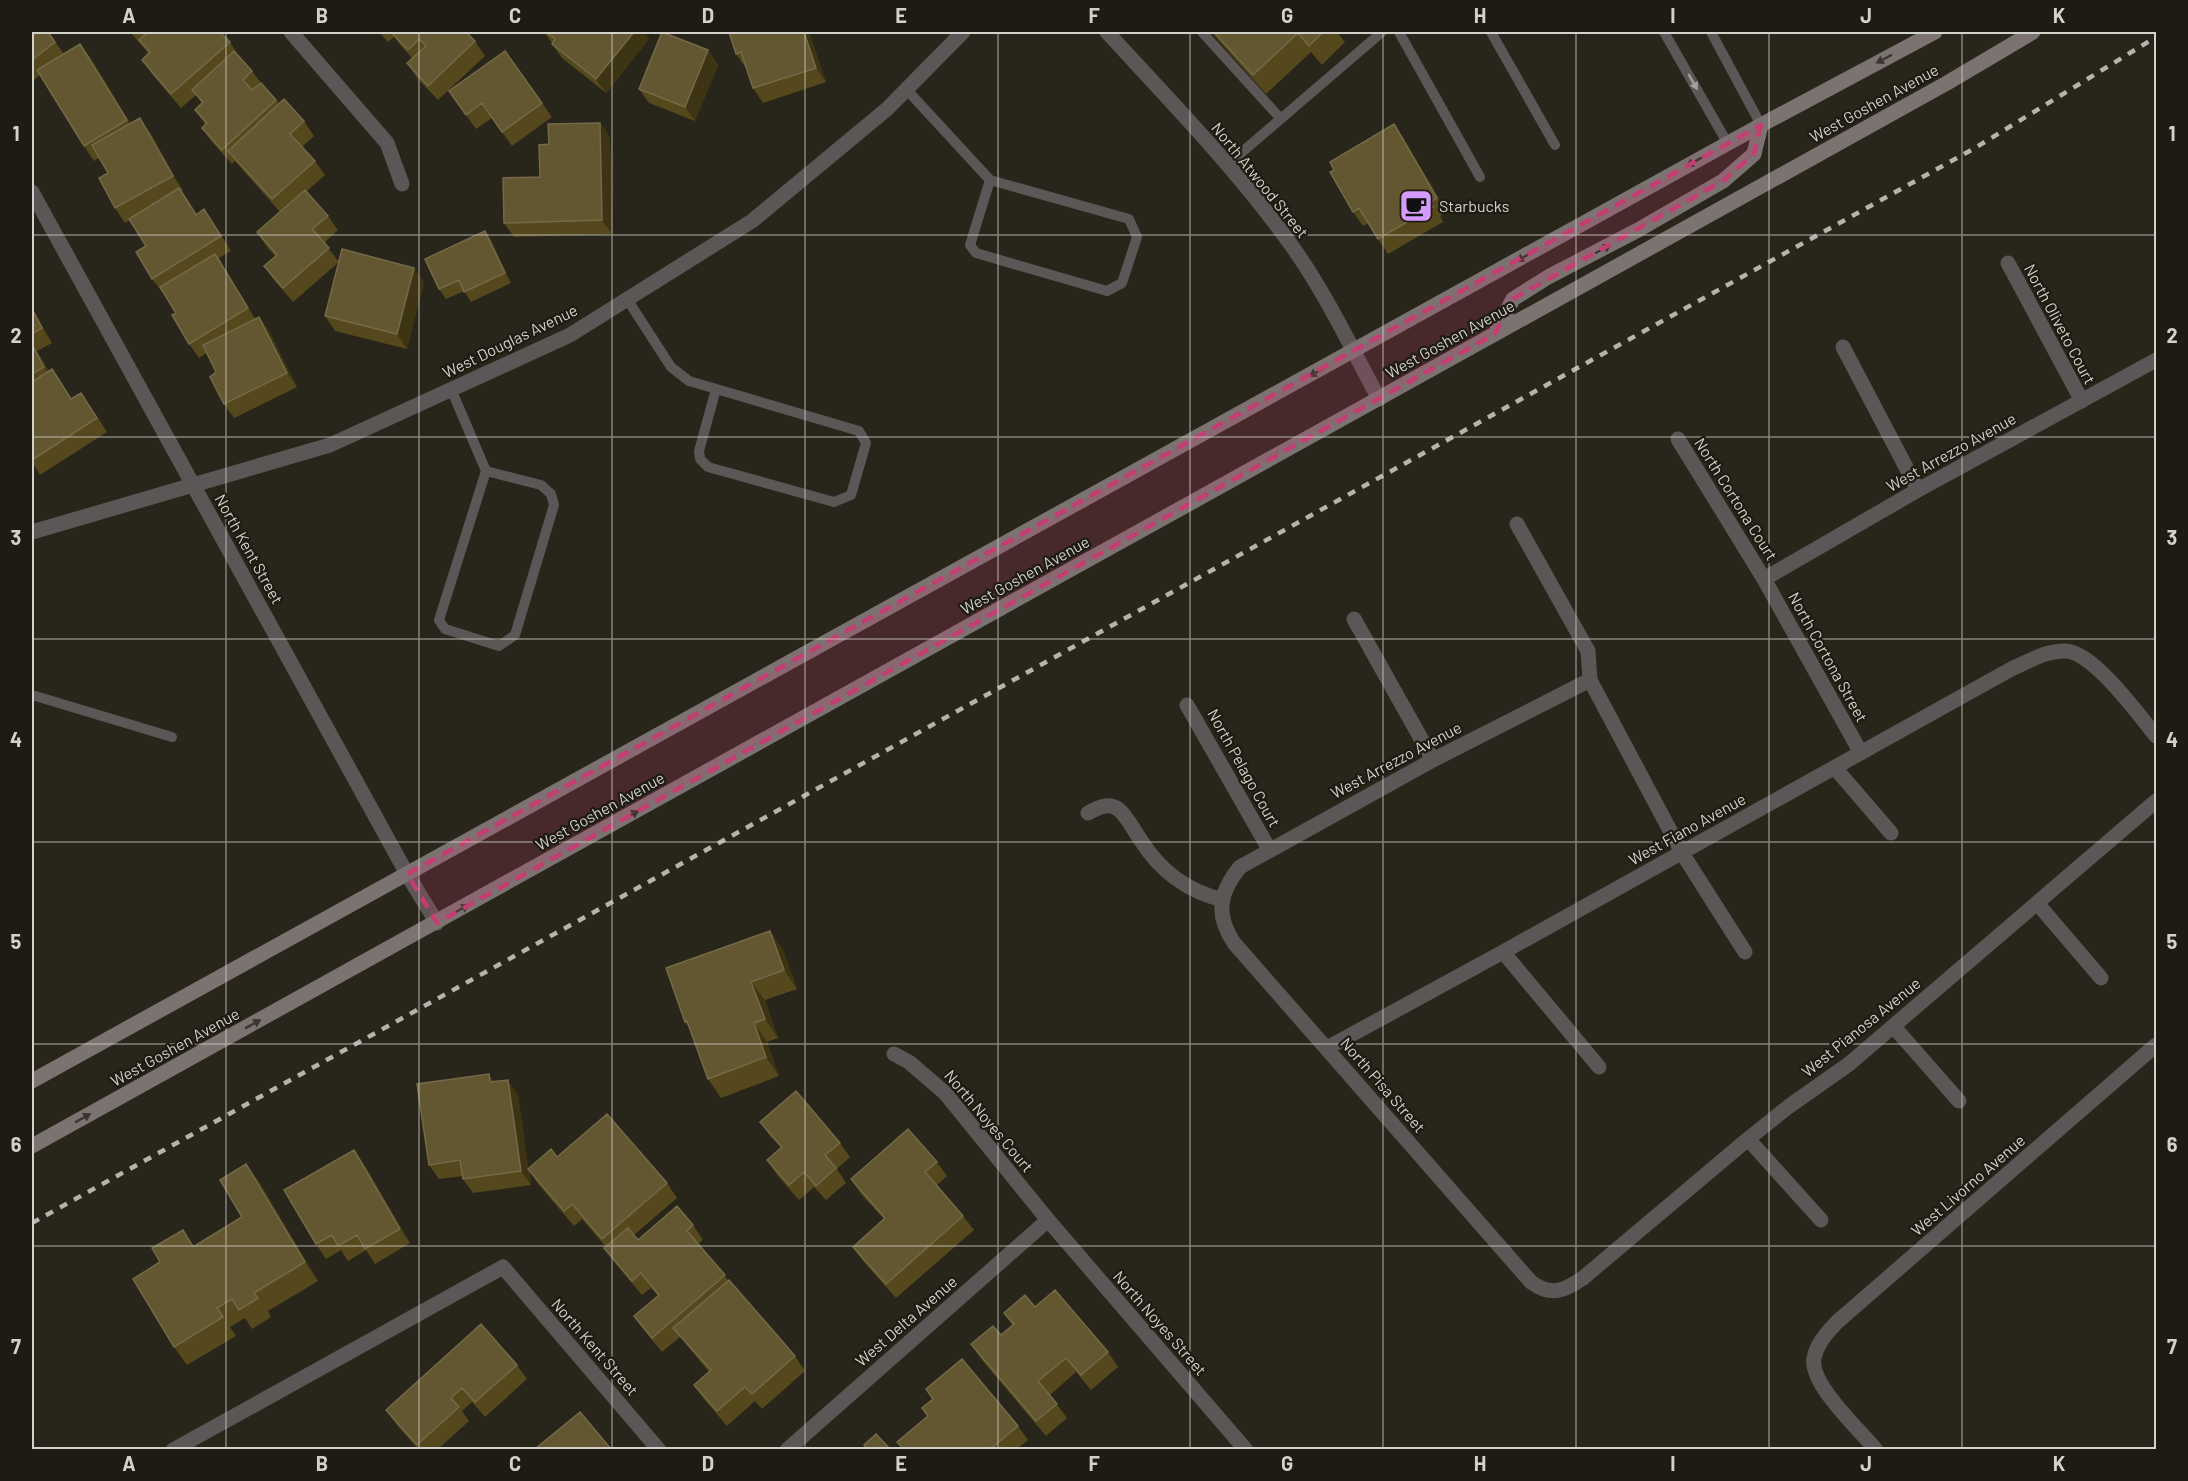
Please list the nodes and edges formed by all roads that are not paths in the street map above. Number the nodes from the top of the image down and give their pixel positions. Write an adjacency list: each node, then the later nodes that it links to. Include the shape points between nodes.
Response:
1 (291, 32): 20 (street, via 387,144)
2 (963, 32): 12 (street, West Douglas Avenue)
3 (1107, 32): 17 (street, North Atwood Street)
4 (1202, 32): 13 (lane)
5 (1382, 32): 13 (lane)
6 (1399, 32): 18 (lane)
7 (1491, 32): 16 (lane)
8 (1664, 32): 15 (lane, one-way to 15)
9 (1710, 32): 14 (lane)
10 (1935, 32): 14 (main road, West Goshen Avenue, one-way to 14)
11 (2033, 32): 24 (main road, West Goshen Avenue)
12 (907, 90): 19 (lane); 23 (street, West Douglas Avenue, via 753,221)
13 (1281, 119): 17 (lane)
14 (1761, 125): 15 (main road, West Goshen Avenue); 24 (main road, one-way to 14, via 1513,299 1723,181 1754,154)
15 (1728, 144): 26 (main road, West Goshen Avenue, one-way to 26)
16 (1555, 145)
17 (1227, 165): 26 (street, North Atwood Street, via 1295,250)
18 (1480, 177)
19 (990, 180): 19 (lane, via 970,245 976,253 1107,291 1122,283 1137,237 1129,219)
20 (402, 184)
21 (32, 192): 34 (street, North Kent Street)
22 (2008, 263): 31 (street, North Oliveto Court)
23 (627, 299): 28 (street, West Douglas Avenue, via 570,335); 29 (lane, via 671,367 689,381)
24 (1495, 334): 30 (main road, West Goshen Avenue)
25 (1843, 347): 35 (street)
26 (1354, 352): 30 (street, North Atwood Street); 53 (main road, West Goshen Avenue, one-way to 53)
27 (2157, 360): 31 (street, West Arrezzo Avenue)
28 (451, 389): 33 (lane); 34 (street, West Douglas Avenue, via 330,445)
29 (716, 389): 29 (lane, via 859,431 866,443 851,495 834,502 708,467 700,459 699,451)
30 (1379, 399): 57 (main road, West Goshen Avenue, one-way to 30)
31 (2082, 401): 35 (street, West Arrezzo Avenue)
32 (1678, 439): 38 (street, North Cortona Court)
33 (486, 471): 33 (lane, via 440,620 445,629 499,646 515,635 554,506 551,494 541,484)
34 (193, 485): 37 (street, West Douglas Avenue); 53 (street, North Kent Street)
35 (1918, 490): 38 (street, West Arrezzo Avenue)
36 (1517, 524): 40 (street, via 1588,651)
37 (32, 532)
38 (1764, 579): 45 (street, North Cortona Street)
39 (1354, 619): 46 (street)
40 (1590, 680): 46 (street, West Arrezzo Avenue); 52 (street)
41 (32, 695): 44 (lane)
42 (1187, 705): 51 (street, North Pelago Court)
43 (2157, 736): 45 (street, West Fiano Avenue, via 2107,677 2087,660 2068,651 2046,654 2013,668)
44 (172, 737)
45 (1861, 753): 47 (street, West Fiano Avenue)
46 (1433, 760): 51 (street, West Arrezzo Avenue)
47 (1835, 768): 50 (street); 52 (street, West Fiano Avenue)
48 (2157, 801): 56 (street, West Pianosa Avenue)
49 (1088, 813): 55 (street, via 1101,806 1118,809 1149,854 1172,877 1197,892)
50 (1891, 833)
51 (1269, 849): 54 (street, West Arrezzo Avenue, via 1240,867)
52 (1682, 853): 58 (street, West Fiano Avenue); 59 (street)
53 (407, 874): 57 (street, North Kent Street); 66 (main road, West Goshen Avenue)
54 (1227, 883): 55 (street, North Pisa Street)
55 (1223, 900): 63 (street, North Pisa Street, via 1221,917 1234,943)
56 (2037, 903): 60 (street); 61 (street, West Pianosa Avenue)
57 (437, 923): 69 (main road, West Goshen Avenue, one-way to 57)
58 (1503, 952): 63 (street, West Fiano Avenue); 65 (street)
59 (1745, 952)
60 (2101, 978)
61 (1894, 1027): 67 (street); 68 (street, West Pianosa Avenue)
62 (2157, 1045): 77 (street, West Livorno Avenue, via 1821,1340 1814,1359 1815,1373 1823,1388)
63 (1327, 1048): 72 (street, North Pisa Street, via 1531,1282)
64 (894, 1054): 70 (street, North Noyes Court, via 945,1094)
65 (1599, 1067)
66 (32, 1081)
67 (1959, 1101)
68 (1748, 1139): 71 (street); 72 (street, West Pianosa Avenue, via 1583,1278)
69 (32, 1146)
70 (1048, 1220): 75 (street, West Delta Avenue); 76 (street, North Noyes Street)
71 (1821, 1220)
72 (1552, 1292)
73 (173, 1449): 74 (street, North Kent Street, via 503,1268)
74 (659, 1449)
75 (787, 1449)
76 (1246, 1449)
77 (1876, 1449)

